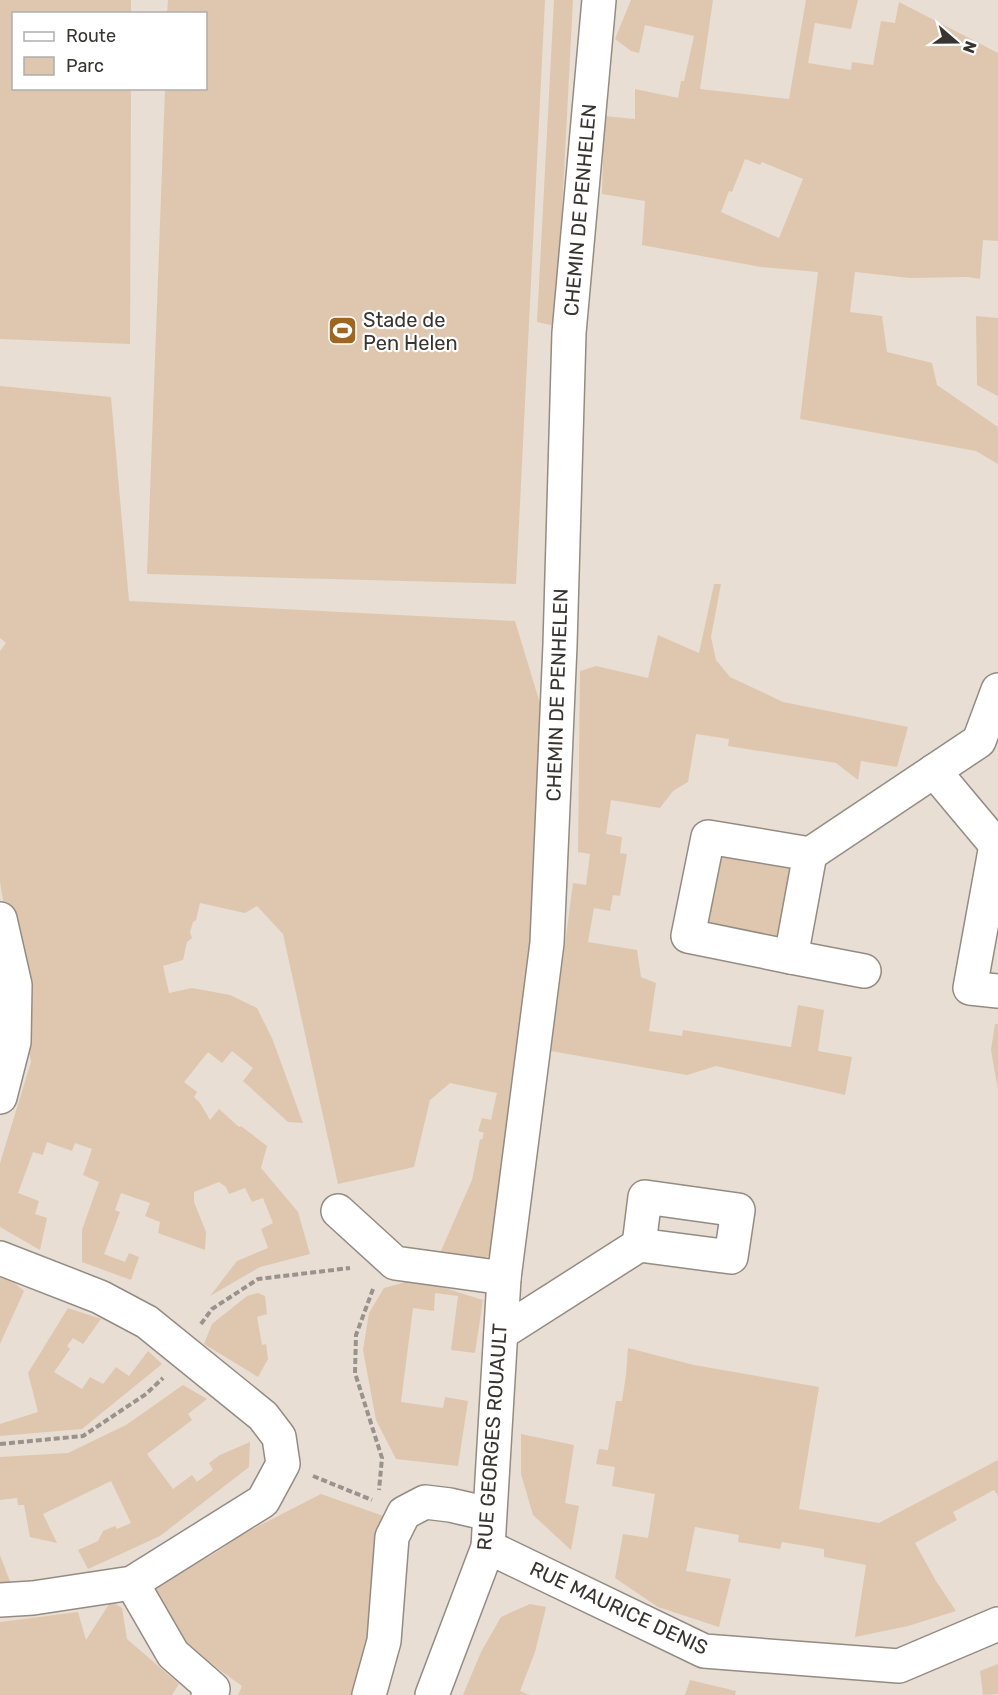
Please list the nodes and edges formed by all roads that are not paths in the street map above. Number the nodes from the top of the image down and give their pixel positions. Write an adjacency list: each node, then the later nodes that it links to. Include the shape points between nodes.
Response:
1 (599, 0): 14 (street, CHEMIN DE PENHELEN, via 569,333 547,943)
2 (998, 690): 3 (street, via 979,741)
3 (934, 771): 4 (street); 5 (street)
4 (997, 847): 9 (street, via 970,988)
5 (810, 854): 7 (street); 7 (street, via 708,837 688,936)
6 (0, 919): 10 (street, via 15,985 14,1042)
7 (791, 957): 8 (street)
8 (864, 971)
9 (998, 991)
10 (0, 1097)
11 (338, 1212): 14 (street, via 395,1263)
12 (639, 1245): 15 (street)
13 (0, 1258): 18 (street, via 100,1297 147,1322 263,1416 279,1437 284,1464 263,1501)
14 (504, 1278): 15 (street, RUE GEORGES ROUAULT)
15 (501, 1333): 16 (street, RUE GEORGES ROUAULT)
16 (489, 1514): 17 (street, RUE GEORGES ROUAULT); 22 (street, via 425,1502 390,1508 392,1537 384,1641)
17 (488, 1547): 20 (street, RUE MAURICE DENIS, via 704,1652 898,1666); 23 (street, RUE GEORGES ROUAULT)
18 (132, 1583): 19 (street); 21 (street, via 173,1654 213,1689)
19 (0, 1600)
20 (998, 1624)
21 (208, 1695)
22 (369, 1695)
23 (432, 1695)

